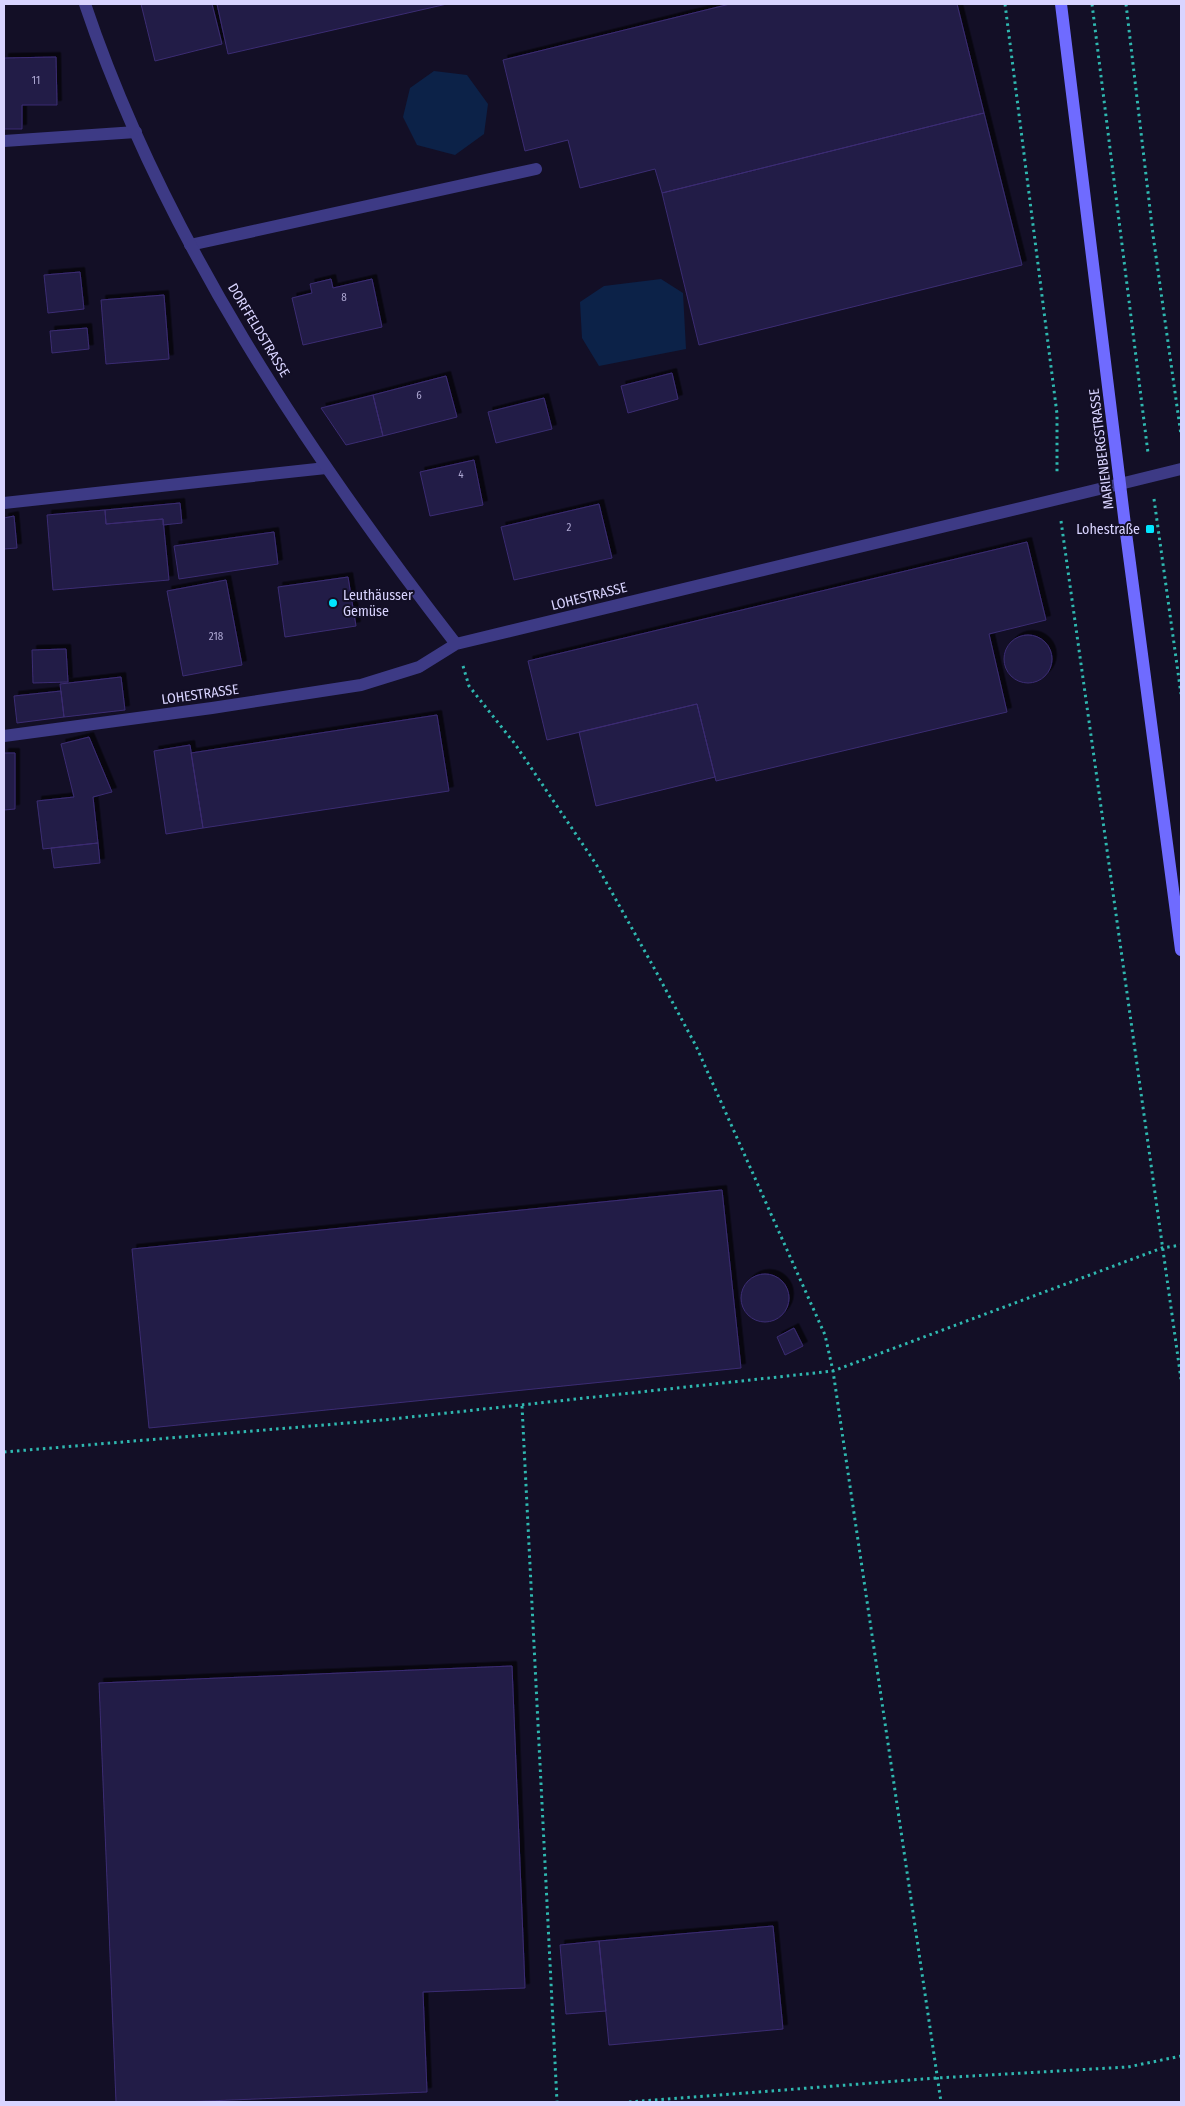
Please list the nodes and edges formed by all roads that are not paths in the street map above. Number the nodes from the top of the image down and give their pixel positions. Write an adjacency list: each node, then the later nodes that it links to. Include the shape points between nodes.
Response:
1 (85, 4): 3 (street, DORFFELDSTRASSE, via 102,54)
2 (1061, 4): 9 (main road, MARIENBERGSTRASSE)
3 (136, 132): 4 (street); 6 (street, DORFFELDSTRASSE)
4 (4, 141)
5 (536, 169): 6 (street)
6 (190, 245): 7 (street, DORFFELDSTRASSE)
7 (326, 468): 10 (street); 11 (street, DORFFELDSTRASSE)
8 (1181, 469): 9 (street, LOHESTRASSE)
9 (1120, 484): 11 (street, LOHESTRASSE); 13 (main road, MARIENBERGSTRASSE)
10 (4, 503)
11 (456, 644): 12 (street, LOHESTRASSE, via 419,667 361,685)
12 (4, 736)
13 (1181, 950)

